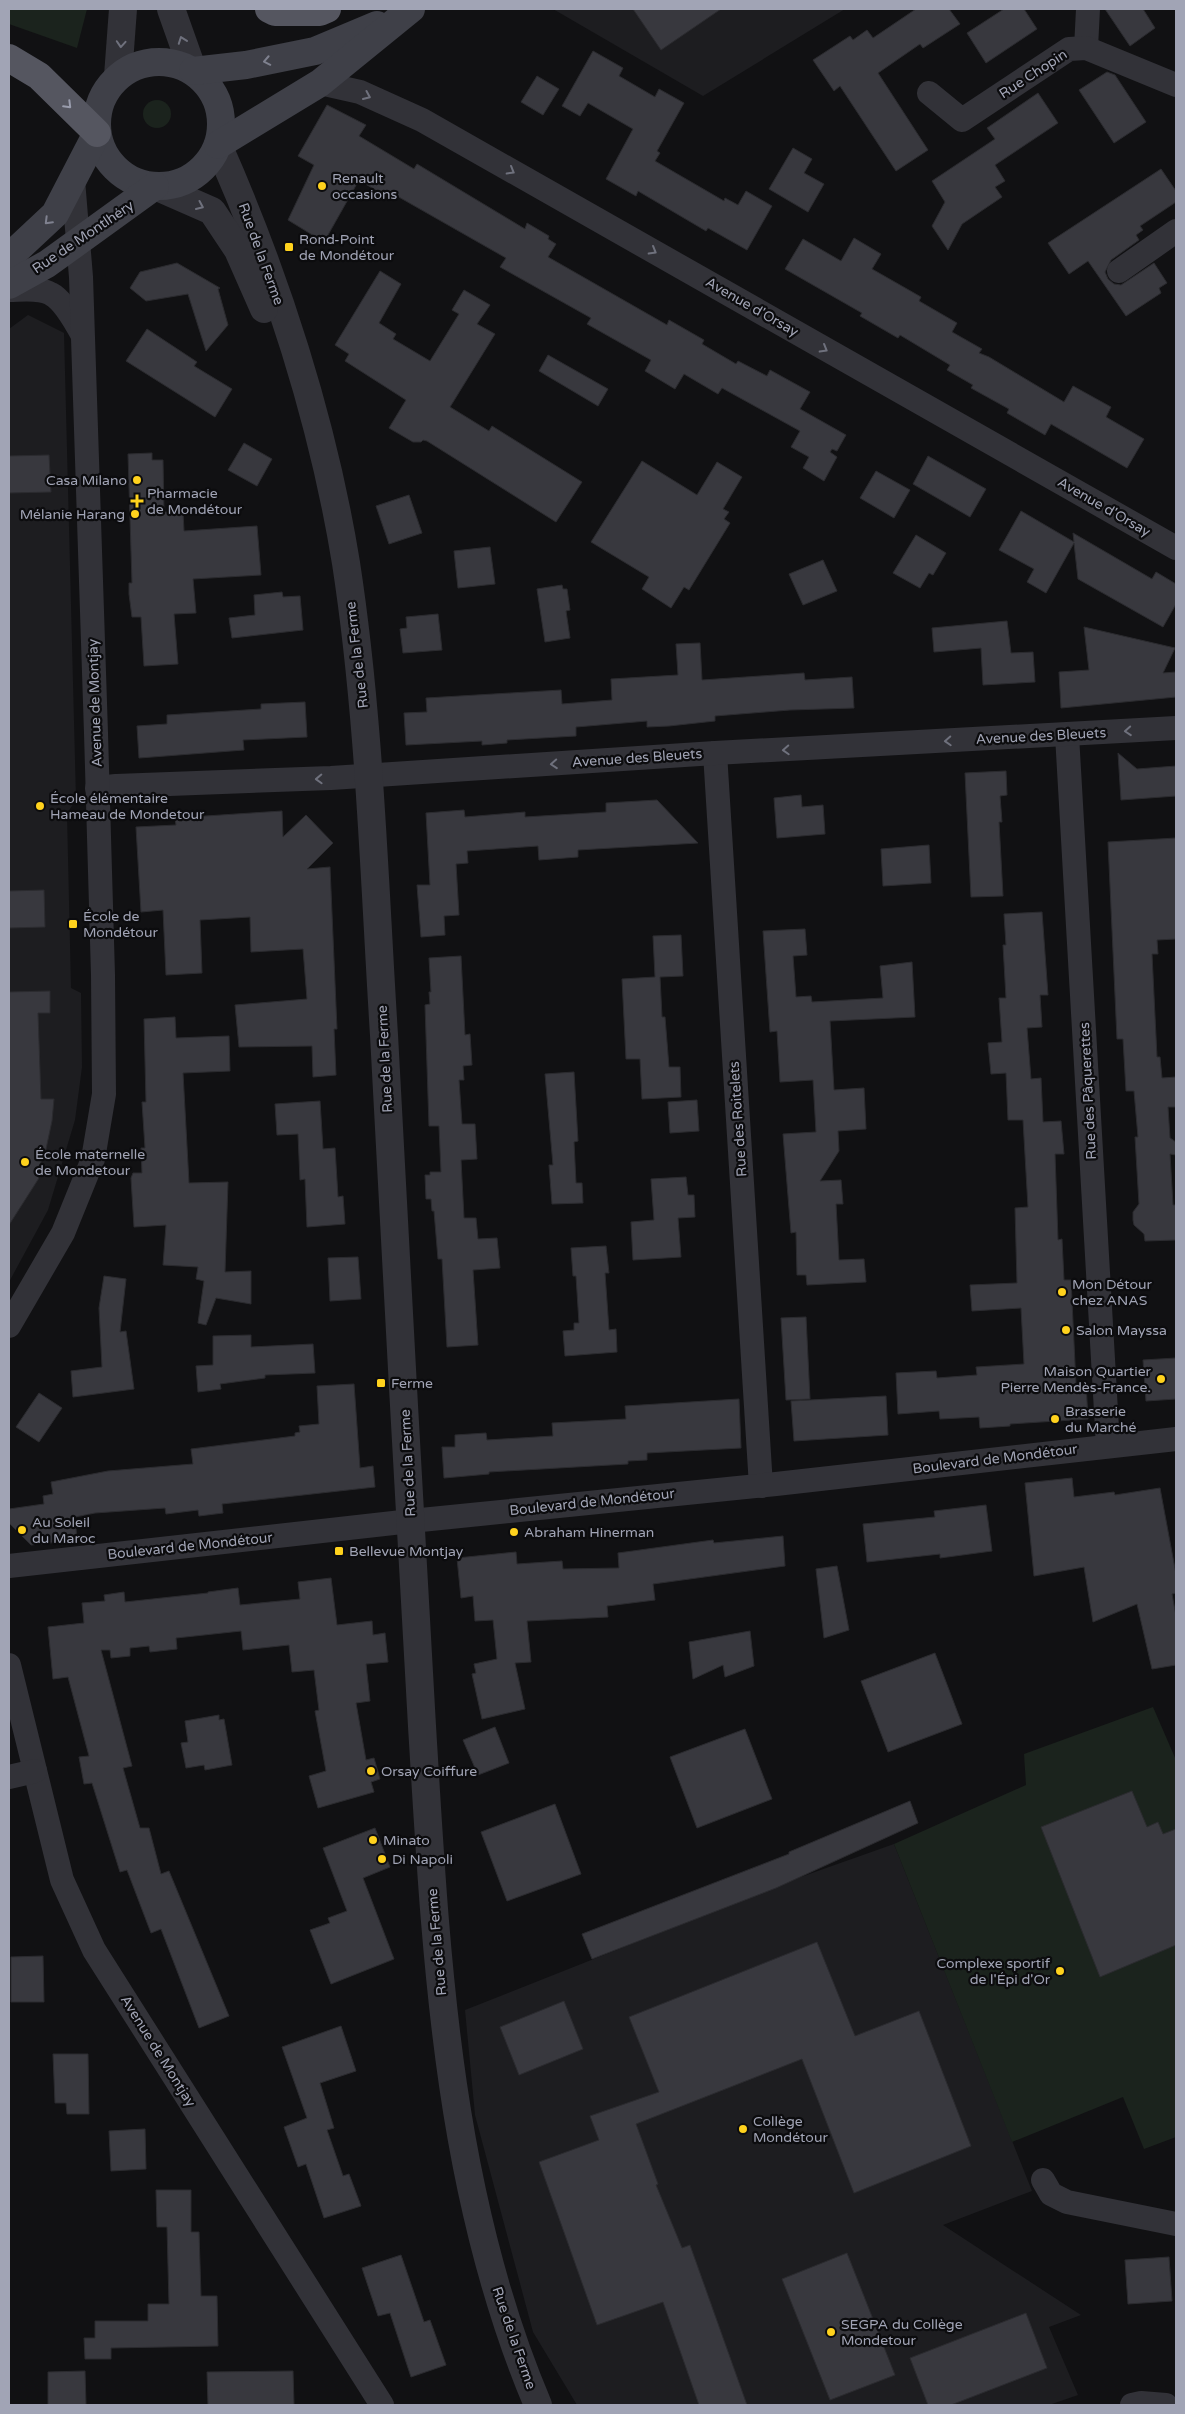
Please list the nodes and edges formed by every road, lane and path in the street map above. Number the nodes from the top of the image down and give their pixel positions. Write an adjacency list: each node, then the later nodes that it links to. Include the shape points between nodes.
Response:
1 (123, 9): 10 (street, one-way to 10)
2 (171, 9): 9 (street, one-way to 2)
3 (269, 9): 4 (highway, via 275,12 320,12)
4 (327, 9)
5 (1088, 9): 7 (street)
6 (406, 12): 9 (main road, one-way to 9, via 315,51 246,65); 11 (main road)
7 (1086, 48): 12 (street, Rue Chopin); 13 (street, Rue Chopin, via 1069,49 962,120)
8 (9, 58): 14 (highway, one-way to 14, via 39,76)
9 (193, 71): 10 (main road, Rue de la Ferme, via 175,63 155,61 135,66); 15 (main road, Rue de la Ferme, via 208,85 219,103 222,124)
10 (118, 76): 14 (main road, Rue de la Ferme, via 100,102)
11 (320, 83): 15 (main road); 26 (street, Avenue d'Orsay, one-way to 26, via 360,92 422,120)
12 (1176, 85)
13 (929, 93)
14 (97, 133): 16 (main road, Rue de Montlhéry); 17 (main road, Rue de la Ferme, via 104,154 117,170 135,182)
15 (218, 145): 17 (main road, Rue de la Ferme, via 209,162 194,176 175,185); 25 (street, Rue de la Ferme, via 266,263)
16 (73, 180): 19 (street, Avenue de Montjay); 20 (main road, Rue de Montlhéry, one-way to 20, via 55,214)
17 (155, 186): 19 (main road, Rue de Montlhéry); 25 (street, Rue de la Ferme, one-way to 25, via 212,211 238,250)
18 (1176, 231): 21 (street)
19 (78, 243): 22 (main road, Rue de Montlhéry); 24 (street, Avenue de Montjay)
20 (9, 257)
21 (1119, 271)
22 (9, 285)
23 (9, 290): 24 (street, via 36,290 52,294)
24 (82, 334): 31 (street, Avenue de Montjay)
25 (314, 423): 30 (street, Rue de la Ferme, via 346,564)
26 (1176, 548)
27 (1176, 728): 28 (street, Avenue des Bleuets, one-way to 28)
28 (1067, 735): 29 (street, Avenue des Bleuets, one-way to 29); 34 (street, Rue des Pâquerettes)
29 (715, 753): 30 (street, Avenue des Bleuets, one-way to 30); 35 (street, Rue des Roitelets)
30 (368, 776): 31 (street, Avenue des Bleuets, one-way to 31); 36 (street, Rue de la Ferme)
31 (97, 788): 32 (street, Avenue de Montjay, via 104,1094 93,1159 63,1233)
32 (9, 1326)
33 (1176, 1439): 34 (street, Boulevard de Mondétour)
34 (1108, 1446): 35 (street, Boulevard de Mondétour)
35 (761, 1486): 36 (street, Boulevard de Mondétour)
36 (411, 1521): 37 (street, Boulevard de Mondétour); 44 (street, Rue de la Ferme, via 433,1911 457,2123 504,2317)
37 (9, 1566)
38 (9, 1665): 39 (street, Avenue de Montjay)
39 (35, 1771): 40 (street); 43 (street, Avenue de Montjay, via 62,1880 94,1950)
40 (9, 1777)
41 (1044, 2180): 42 (street, via 1051,2194 1067,2202)
42 (1176, 2224)
43 (382, 2405)
44 (538, 2405)
45 (1132, 2405): 46 (street)
46 (1166, 2405)

